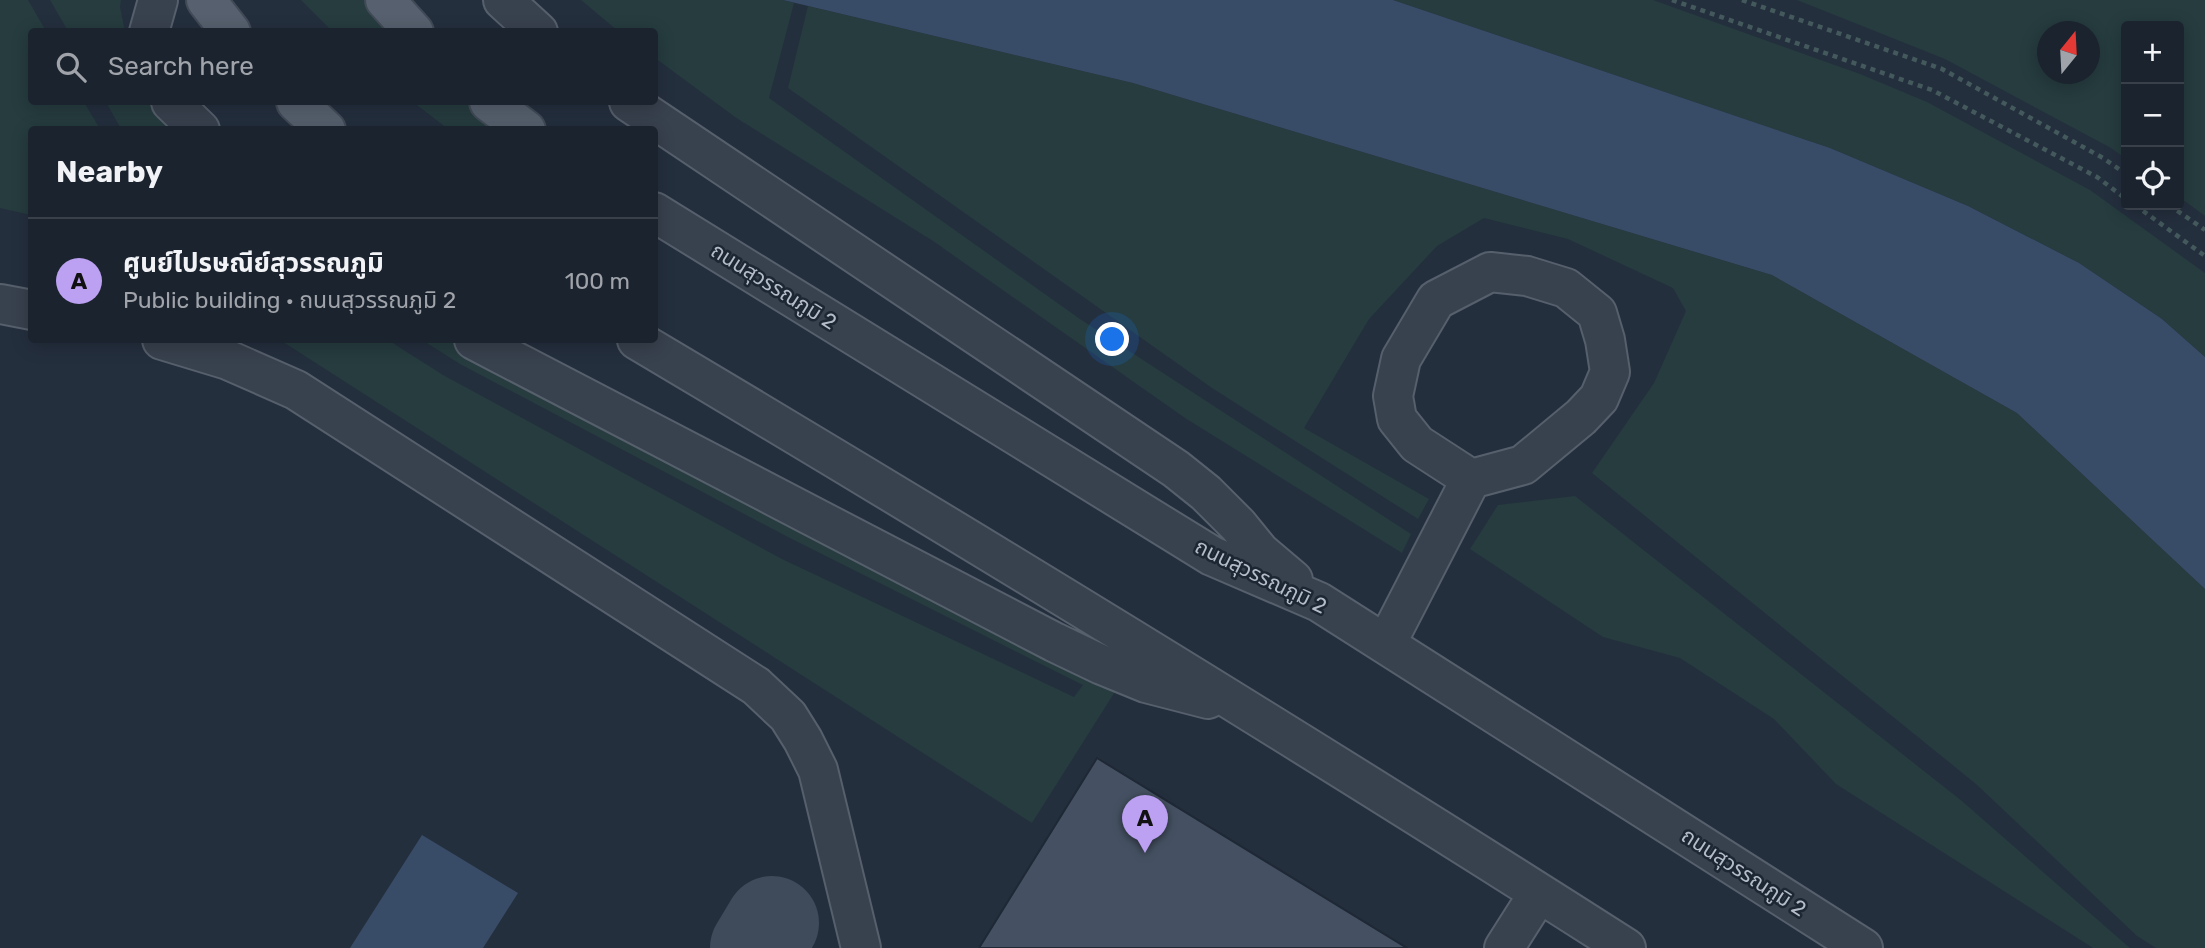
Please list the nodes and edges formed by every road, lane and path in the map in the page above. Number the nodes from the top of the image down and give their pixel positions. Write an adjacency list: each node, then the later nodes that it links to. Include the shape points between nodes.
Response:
1 (158, 0): 6 (street)
2 (384, 0): 7 (main road)
3 (503, 0): 8 (street)
4 (1672, 0): 17 (path, via 1933,90 2097,177)
5 (1742, 0): 16 (path, via 1942,69)
6 (150, 28)
7 (410, 28)
8 (534, 28)
9 (174, 105): 13 (street)
10 (299, 105): 14 (main road)
11 (493, 105): 15 (main road)
12 (633, 105): 29 (street, via 1176,469 1206,493 1259,552)
13 (196, 126)
14 (322, 126)
15 (521, 126)
16 (2121, 171)
17 (2121, 195)
18 (2142, 210): 22 (path)
19 (2176, 210): 21 (path)
20 (658, 214): 29 (street, ถนนสุวรรณภูมิ 2, via 1212,556)
21 (2205, 230)
22 (2205, 256)
23 (0, 304): 24 (street)
24 (28, 309)
25 (172, 343): 33 (street, via 228,360 296,390 757,686 788,716 818,770)
26 (480, 343): 31 (street, via 1102,665 1146,683)
27 (642, 343): 31 (street)
28 (1471, 479): 28 (street, via 1523,465 1599,398 1610,372 1597,313 1566,288 1527,276 1490,272 1436,300 1401,359 1393,396 1397,419 1418,444); 30 (street)
29 (1319, 601): 30 (street, ถนนสุวรรณภูมิ 2)
30 (1386, 644): 36 (street, ถนนสุวรรณภูมิ 2)
31 (1251, 710): 32 (street)
32 (1539, 892): 34 (street); 35 (street)
33 (861, 948)
34 (1504, 948)
35 (1626, 948)
36 (1863, 948)

